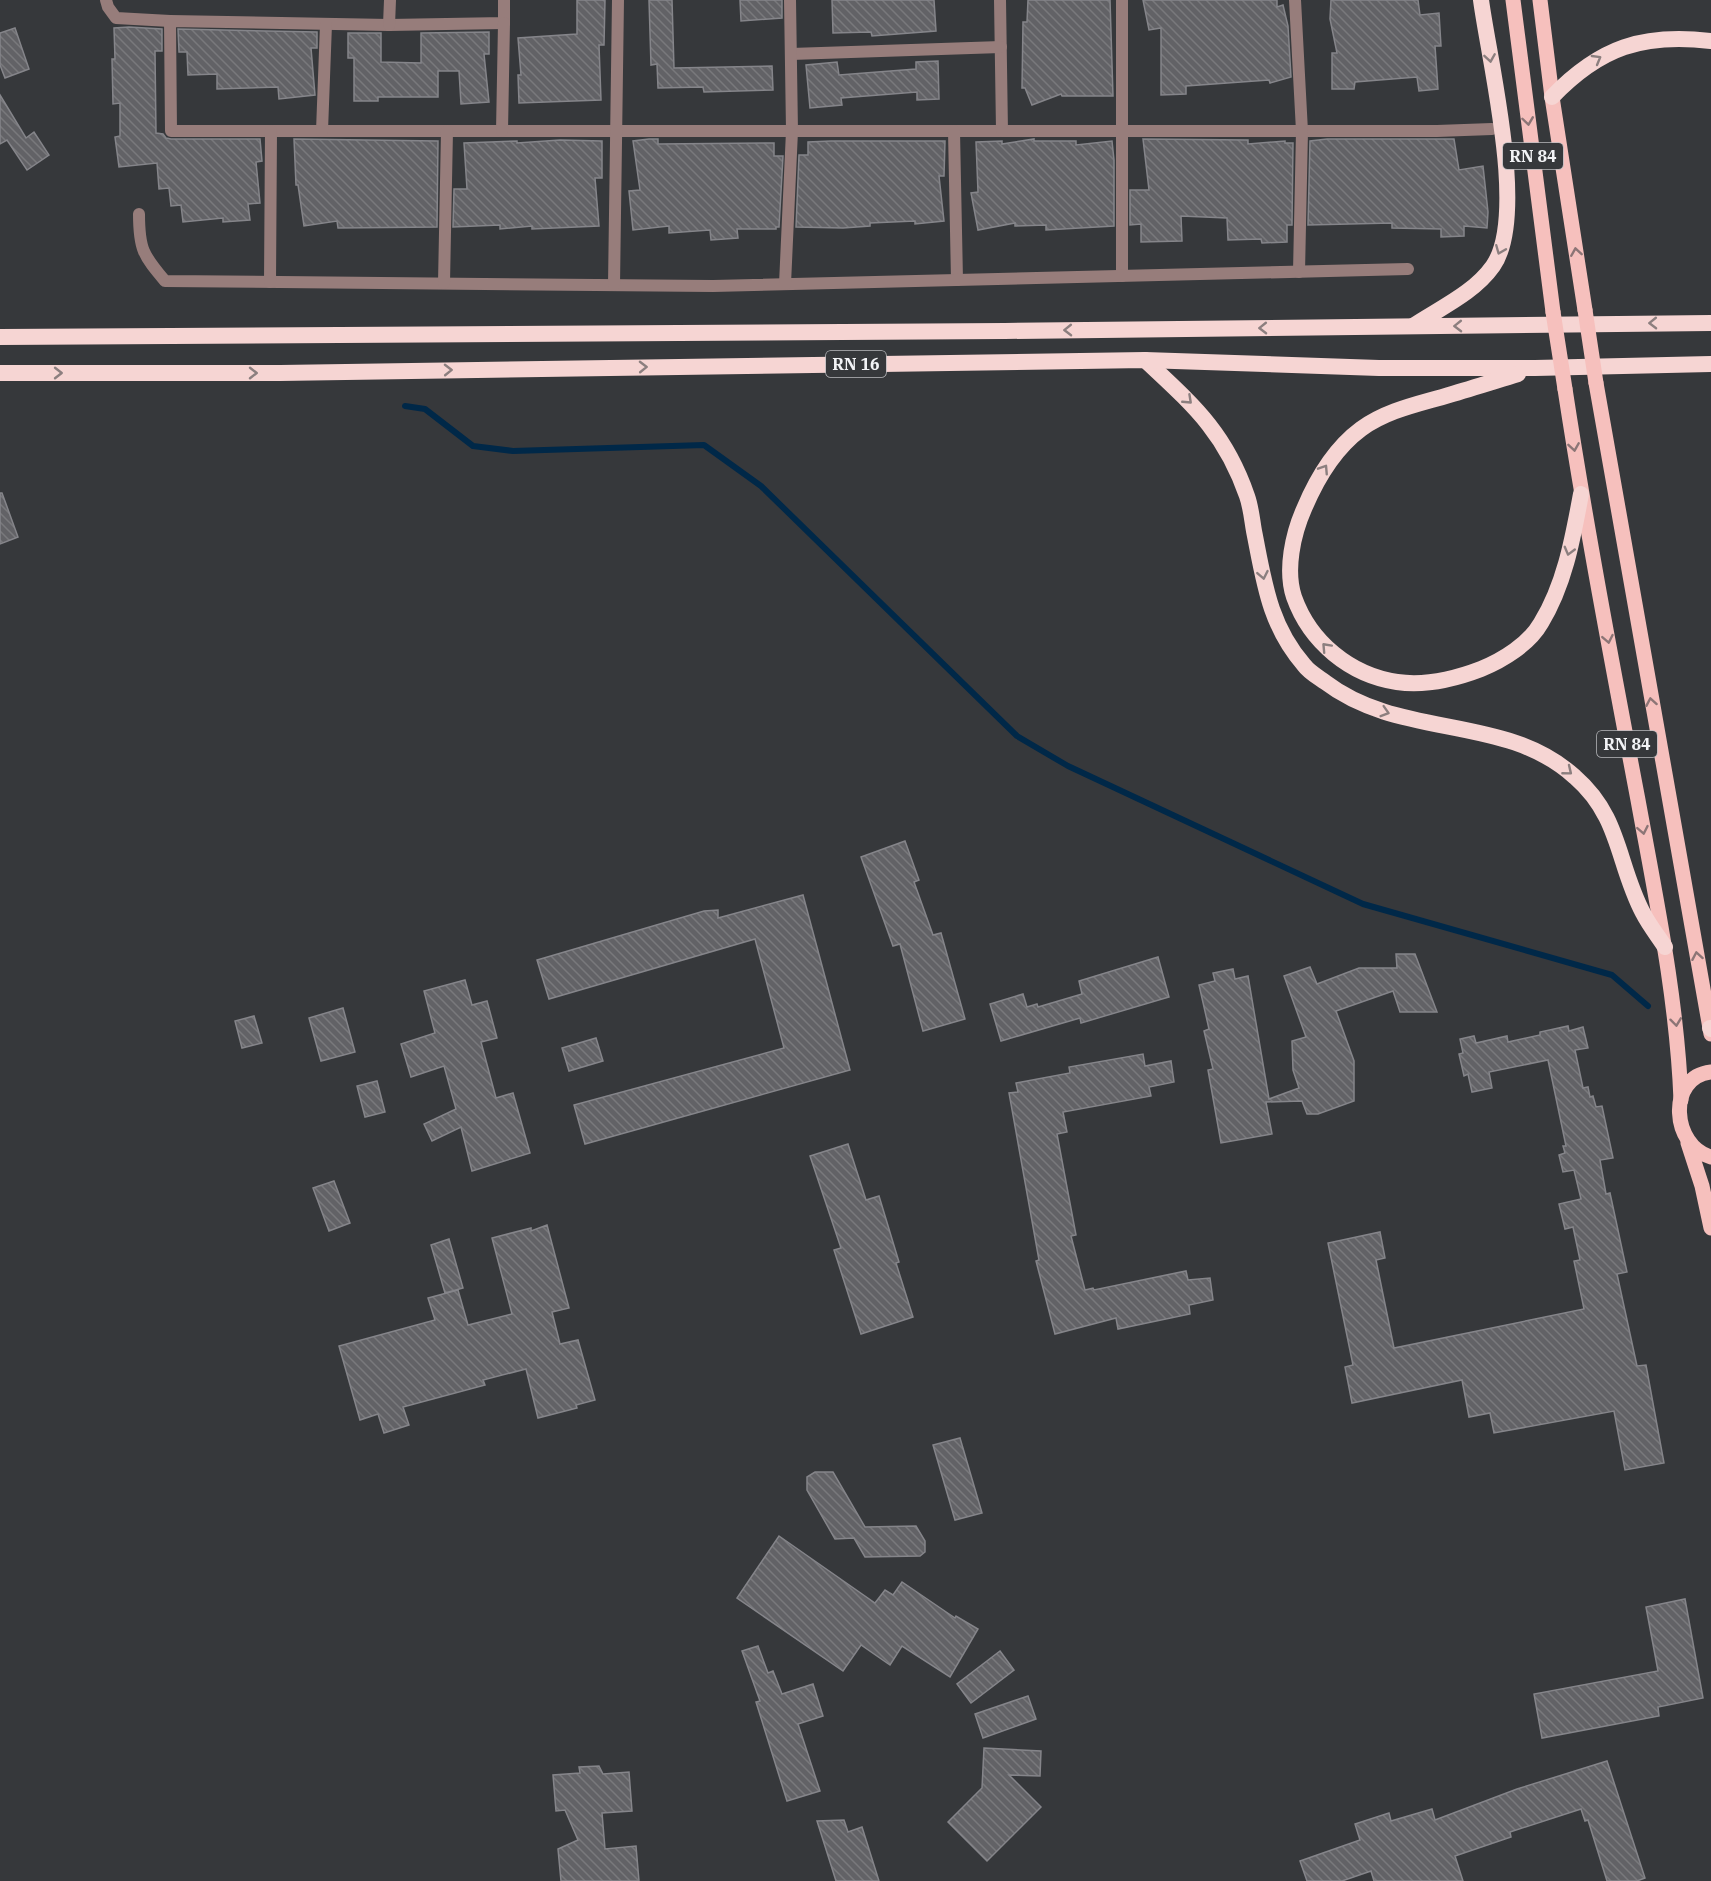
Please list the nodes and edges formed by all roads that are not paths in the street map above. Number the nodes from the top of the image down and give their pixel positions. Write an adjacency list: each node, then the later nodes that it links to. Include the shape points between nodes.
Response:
1 (106, 0): 12 (street, via 116,18)
2 (390, 0): 15 (street)
3 (504, 0): 13 (street)
4 (618, 0): 25 (street)
5 (790, 0): 18 (street)
6 (1000, 0): 17 (street)
7 (1122, 0): 29 (street)
8 (1295, 0): 30 (street)
9 (1481, 0): 41 (highway, one-way to 41, via 1503,142 1508,201 1503,245 1481,280)
10 (1513, 0): 47 (main road, RN 84, one-way to 47, bridge)
11 (1540, 0): 19 (main road, RN 84)
12 (170, 21): 14 (street); 21 (street, via 171,131)
13 (504, 23): 15 (street); 24 (street)
14 (326, 24): 15 (street); 22 (street)
15 (389, 25)
16 (1711, 40): 19 (highway, one-way to 16, via 1584,67 1627,45 1656,39)
17 (1000, 47): 18 (street); 28 (street)
18 (791, 54): 26 (street)
19 (1552, 97): 49 (main road, RN 84, one-way to 19, bridge, via 1596,383)
20 (1492, 129): 30 (street)
21 (271, 131): 22 (street); 36 (street)
22 (322, 131): 23 (street)
23 (447, 131): 24 (street); 37 (street)
24 (502, 131): 25 (street)
25 (616, 131): 26 (street); 39 (street)
26 (792, 131): 27 (street); 38 (street)
27 (954, 131): 28 (street); 35 (street)
28 (1002, 131): 29 (street)
29 (1122, 131): 30 (street); 34 (street)
30 (1302, 131): 33 (street)
31 (139, 214): 36 (street, via 139,236 146,259 165,281)
32 (1408, 269): 33 (street)
33 (1299, 272): 34 (street)
34 (1122, 276): 35 (street)
35 (957, 280): 38 (street)
36 (270, 282): 37 (street)
37 (444, 283): 39 (street)
38 (785, 284): 39 (street)
39 (614, 285)
40 (1711, 322): 41 (highway, RN 16, one-way to 41)
41 (1412, 326): 42 (highway, RN 16, one-way to 42)
42 (0, 337)
43 (1145, 360): 45 (highway, RN 16, via 1379,368); 46 (highway, RN 16, one-way to 43, via 280,373); 48 (highway, one-way to 48, via 1196,408 1234,461 1248,498 1273,617 1287,645 1305,667 1356,702 1383,712 1517,742 1558,763 1576,777 1605,813 1642,913)
44 (1711, 364): 45 (highway, RN 16)
45 (1535, 368): 47 (highway, one-way to 45, via 1564,569 1540,625 1518,648 1492,665 1464,675 1433,682 1398,682 1366,674 1336,658 1310,629 1294,596 1290,565 1297,525 1312,489 1351,436 1398,409)
46 (0, 373)
47 (1581, 494): 48 (main road, RN 84, one-way to 48)
48 (1665, 947): 51 (main road, RN 84, one-way to 51, via 1678,1036)
49 (1711, 1031)
50 (1711, 1072): 51 (main road, via 1695,1077)
51 (1681, 1100): 52 (main road, via 1679,1114)
52 (1687, 1140): 53 (main road); 54 (main road)
53 (1711, 1157)
54 (1711, 1228)

